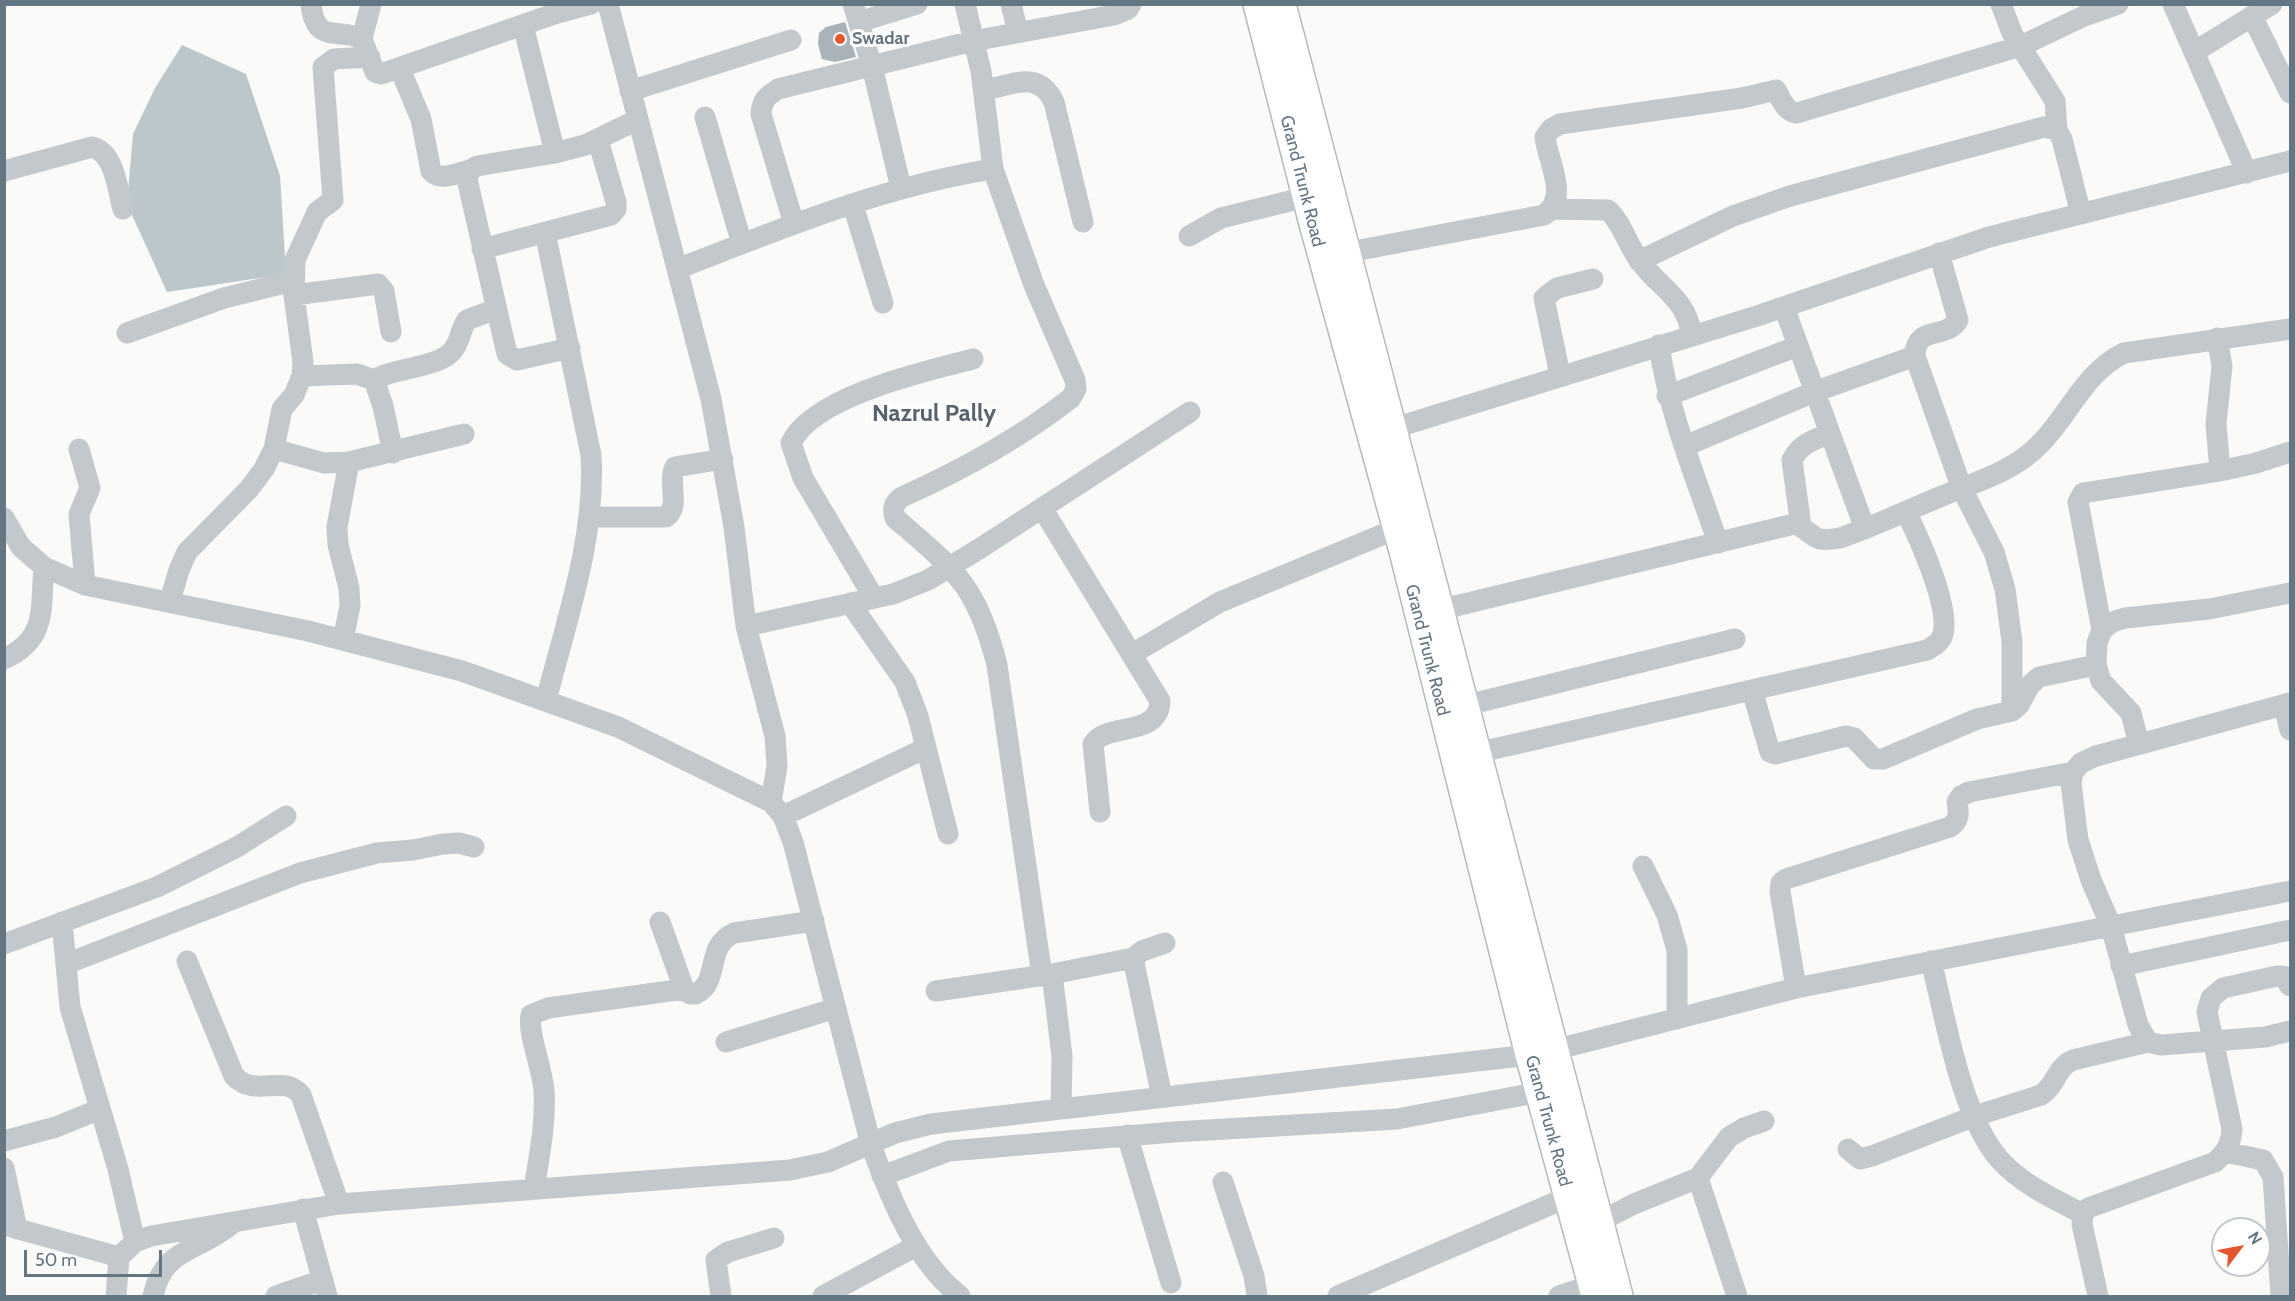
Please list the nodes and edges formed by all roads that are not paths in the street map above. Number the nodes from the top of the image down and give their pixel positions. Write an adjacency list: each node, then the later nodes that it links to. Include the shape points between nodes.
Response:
1 (311, 4): 24 (street, via 320,30 355,35)
2 (371, 4): 24 (street)
3 (591, 4): 15 (street)
4 (608, 4): 29 (street)
5 (917, 4): 16 (street)
6 (965, 4): 22 (street)
7 (1011, 4): 20 (street)
8 (1131, 4): 17 (street, via 1114,15)
9 (1257, 4): 42 (main road, Grand Trunk Road)
10 (1282, 4): 53 (main road, Grand Trunk Road)
11 (2001, 4): 23 (street)
12 (2118, 4): 23 (street)
13 (2174, 4): 25 (street)
14 (2272, 4): 18 (street)
15 (556, 9): 19 (street)
16 (856, 13): 26 (street)
17 (1073, 13): 20 (street)
18 (2252, 16): 25 (street); 30 (street)
19 (523, 25): 27 (street); 35 (street)
20 (1018, 32): 22 (street)
21 (790, 40): 29 (street)
22 (974, 41): 26 (street); 28 (street)
23 (2021, 46): 33 (street, via 2055,101); 45 (street, via 1797,113 1785,107 1776,90 1560,124 1545,137 1556,179 1557,199)
24 (366, 48): 27 (street, via 375,72); 58 (street, via 323,67 333,200 317,212 295,260)
25 (2194, 52): 40 (street)
26 (872, 66): 41 (street); 48 (street, via 778,89 762,103 761,114)
27 (400, 69): 38 (street, via 421,118 432,171 442,177)
28 (984, 90): 37 (street); 47 (street, via 1032,81 1048,90)
29 (630, 91): 32 (street)
30 (2290, 93)
31 (705, 117): 51 (street)
32 (637, 120): 34 (street); 56 (street)
33 (2057, 130): 46 (street); 55 (street, via 2044,127 1790,196 1733,216)
34 (598, 140): 35 (street); 49 (street, via 616,209 597,220)
35 (555, 153): 38 (street)
36 (2290, 161): 40 (street)
37 (993, 169): 41 (street); 99 (street, via 1076,389 1071,398 1012,441 895,502 895,518)
38 (470, 170): 52 (street, via 468,189)
39 (4, 171): 44 (street, via 92,147 102,150)
40 (2247, 173): 46 (street)
41 (901, 188): 43 (street)
42 (1306, 197): 50 (street, via 1221,218); 96 (main road, Grand Trunk Road)
43 (853, 205): 48 (street); 59 (street)
44 (123, 209)
45 (1552, 209): 53 (street, via 1544,216); 55 (street, via 1608,210 1617,219)
46 (2081, 214): 54 (street)
47 (1083, 222)
48 (794, 224): 51 (street)
49 (545, 232): 52 (street); 69 (street)
50 (1189, 236)
51 (742, 244): 56 (street)
52 (482, 249): 61 (street)
53 (1344, 253): 78 (main road, Grand Trunk Road)
54 (1939, 253): 60 (street); 70 (street, via 1958,320 1950,328 1919,340)
55 (1639, 261): 65 (street, via 1683,306)
56 (677, 269): 86 (street)
57 (1593, 279): 72 (street, via 1557,288 1544,298)
58 (293, 288): 63 (street, via 378,284 384,291); 64 (street, via 224,298); 73 (street)
59 (883, 303)
60 (1784, 307): 65 (street); 68 (street)
61 (496, 309): 69 (street, via 511,358); 74 (street, via 466,320 452,352 442,358 384,373)
62 (2290, 329): 66 (street)
63 (391, 332)
64 (127, 333)
65 (1692, 336): 67 (street)
66 (2217, 339): 88 (street, via 2222,366 2216,424); 89 (street, via 2124,353 2107,361 2094,372 2040,444 2010,466)
67 (1659, 345): 72 (street); 76 (street)
68 (1798, 346): 75 (street); 76 (street)
69 (570, 348): 92 (street, via 591,454)
70 (1915, 356): 75 (street); 89 (street)
71 (973, 359): 102 (street, via 907,375 839,402 797,429 791,442 803,478)
72 (1560, 375): 78 (street)
73 (302, 376): 74 (street, via 357,374); 83 (street, via 294,395 282,409)
74 (374, 380): 85 (street)
75 (1814, 392): 80 (street); 81 (street)
76 (1667, 396): 81 (street)
77 (1190, 412): 90 (street)
78 (1391, 429): 105 (main road, Grand Trunk Road)
79 (464, 434): 85 (street)
80 (1828, 434): 94 (street, via 1806,443 1792,460); 95 (street)
81 (1685, 446): 97 (street)
82 (79, 449): 100 (street, via 90,488 79,514)
83 (274, 449): 87 (street, via 324,463); 103 (street, via 249,489 187,552)
84 (2290, 452): 88 (street)
85 (393, 453): 87 (street)
86 (723, 459): 92 (street, via 675,467 673,507 666,517); 106 (street)
87 (349, 462): 109 (street, via 337,527 350,606)
88 (2220, 471): 107 (street, via 2083,493 2078,502)
89 (1962, 489): 91 (street); 117 (street, via 1994,552 2005,589 2012,642)
90 (1042, 508): 99 (street); 110 (street)
91 (1906, 512): 95 (street); 113 (street, via 1930,568 1943,618 1943,634 1937,644 1915,654)
92 (590, 517): 114 (street)
93 (4, 518): 98 (street, via 21,547)
94 (1801, 527): 95 (street, via 1821,540); 97 (street, via 1790,525)
95 (1864, 529)
96 (1396, 530): 110 (street, via 1220,602); 153 (main road, Grand Trunk Road)
97 (1718, 543): 105 (street)
98 (44, 567): 100 (street); 111 (street, via 34,639)
99 (952, 567): 102 (street, via 893,594); 142 (street, via 974,597 997,665)
100 (85, 585): 103 (street)
101 (2290, 593): 107 (street, via 2209,609 2126,618)
102 (874, 598): 104 (street)
103 (170, 601): 109 (street)
104 (850, 603): 106 (street); 120 (street, via 905,682)
105 (1439, 610): 116 (main road, Grand Trunk Road)
106 (746, 626): 123 (street, via 775,736)
107 (2102, 630): 112 (street)
108 (1735, 639): 116 (street)
109 (343, 640): 114 (street, via 462,671)
110 (1132, 654): 124 (street, via 1156,692 1160,711 1144,723 1097,737 1093,744)
111 (4, 659)
112 (2096, 665): 117 (street, via 2039,677); 119 (street, via 2101,681 2130,713)
113 (1752, 690): 117 (street, via 1766,747 1775,754 1846,736 1854,738 1874,759 1883,759 1977,719); 121 (street)
114 (546, 701): 123 (street, via 618,727)
115 (2287, 704): 118 (street); 119 (street)
116 (1463, 706): 121 (main road, Grand Trunk Road)
117 (2012, 711)
118 (2290, 730)
119 (2139, 744): 122 (street, via 2096,756)
120 (926, 748): 123 (street); 126 (street)
121 (1476, 753): 153 (main road, Grand Trunk Road)
122 (2073, 772): 133 (street, via 2078,840); 144 (street, via 1969,792 1957,802 1959,815 1950,827 1786,879 1780,891)
123 (777, 809): 130 (street, via 793,842)
124 (1100, 812)
125 (286, 816): 131 (street, via 157,887)
126 (948, 834)
127 (474, 847): 141 (street, via 443,844 338,861 247,892)
128 (1643, 866): 148 (street, via 1667,915 1677,950)
129 (2290, 891): 133 (street)
130 (814, 921): 145 (street, via 725,937 718,944 703,990 690,994); 147 (street)
131 (62, 922): 136 (street); 141 (street)
132 (660, 922): 145 (street)
133 (2111, 926): 137 (street); 140 (street)
134 (2290, 930): 137 (street)
135 (1165, 943): 138 (street)
136 (4, 944)
137 (2119, 957): 152 (street, via 2138,1025)
138 (1133, 958): 142 (street); 155 (street)
139 (187, 961): 171 (street, via 234,1076 252,1088 287,1085 301,1095)
140 (1931, 961): 144 (street); 158 (street)
141 (66, 964): 156 (street, via 70,1007)
142 (1047, 975): 146 (street); 157 (street, via 1062,1056)
143 (2290, 986): 150 (street, via 2283,976 2277,976 2223,988 2211,998 2207,1012)
144 (1796, 988): 148 (street)
145 (684, 989): 169 (street, via 559,1006 531,1015 529,1023 541,1063 544,1092 544,1123)
146 (936, 991)
147 (836, 1008): 151 (street); 162 (street)
148 (1677, 1019): 153 (street)
149 (2290, 1031): 150 (street, via 2265,1037)
150 (2212, 1040): 152 (street, via 2161,1045); 164 (street, via 2232,1129)
151 (726, 1042)
152 (2148, 1042): 158 (street, via 2063,1064 2049,1089 2041,1095)
153 (1542, 1053): 154 (main road, Grand Trunk Road); 155 (street); 175 (main road, Grand Trunk Road)
154 (1540, 1092): 160 (street, via 1397,1119); 170 (main road, Grand Trunk Road)
155 (1162, 1098): 157 (street)
156 (100, 1109): 161 (street, via 56,1127); 178 (street)
157 (1061, 1109): 162 (street, via 931,1124 895,1133)
158 (1975, 1116): 163 (street, via 1872,1156 1860,1159); 173 (street, via 2000,1159 2045,1194)
159 (1764, 1121): 167 (street, via 1729,1137)
160 (1127, 1135): 166 (street, via 950,1151); 181 (street)
161 (4, 1141)
162 (872, 1145): 166 (street); 169 (street, via 828,1162 790,1170)
163 (1848, 1149)
164 (2226, 1152): 173 (street, via 2215,1162 2099,1202); 197 (street, via 2252,1156 2268,1166 2274,1188)
165 (4, 1168): 176 (street)
166 (882, 1176): 179 (street)
167 (1698, 1178): 175 (street); 195 (street)
168 (1223, 1182): 191 (street)
169 (534, 1189): 171 (street)
170 (1568, 1197): 183 (main road, Grand Trunk Road); 192 (street)
171 (339, 1204): 172 (street)
172 (303, 1209): 174 (street); 182 (street)
173 (2083, 1214): 196 (street)
174 (235, 1221): 178 (street); 186 (street, via 217,1237 177,1255 164,1267)
175 (1599, 1222): 194 (main road, Grand Trunk Road)
176 (11, 1227): 180 (street)
177 (774, 1238): 188 (street, via 728,1252 716,1260)
178 (135, 1242): 180 (street)
179 (916, 1246): 189 (street); 190 (street)
180 (119, 1257): 185 (street)
181 (1171, 1283)
182 (325, 1288): 187 (street)
183 (1593, 1291): 193 (street)
184 (2290, 1293): 197 (street)
185 (116, 1296)
186 (153, 1296)
187 (276, 1296)
188 (721, 1296)
189 (823, 1296)
190 (960, 1296)
191 (1257, 1296)
192 (1338, 1296)
193 (1559, 1296)
194 (1619, 1296)
195 (1737, 1296)
196 (2098, 1296)
197 (2282, 1296)

